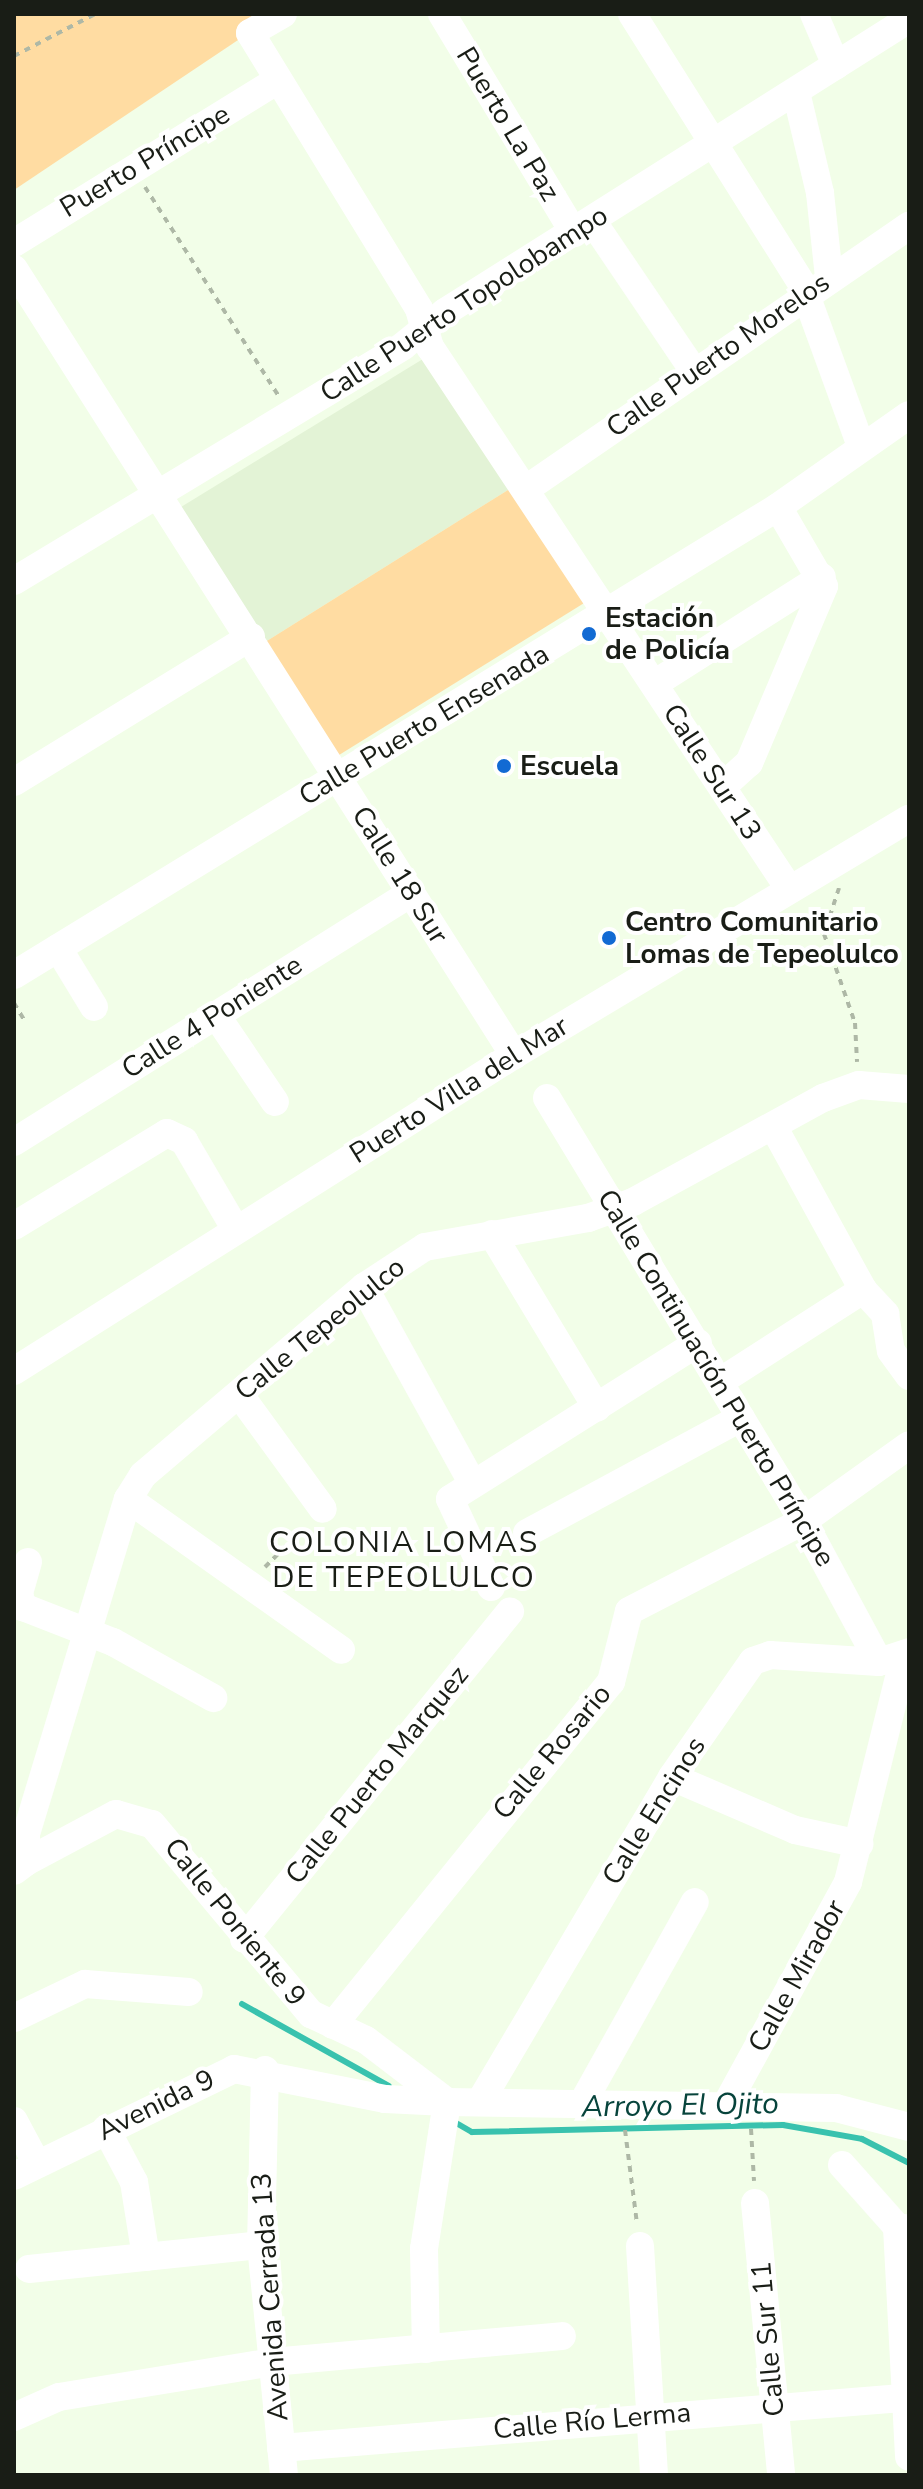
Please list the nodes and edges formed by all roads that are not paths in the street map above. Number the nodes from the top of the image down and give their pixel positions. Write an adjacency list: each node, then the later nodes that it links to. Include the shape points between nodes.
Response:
1 (283, 14): 7 (street, Calle Sur 13, via 250,33)
2 (442, 14): 11 (street, Puerto La Paz)
3 (632, 14): 9 (street)
4 (814, 14): 6 (street)
5 (909, 19): 6 (street, Calle Puerto Topolobampo)
6 (836, 65): 8 (street, Calle Puerto Topolobampo)
7 (278, 80): 12 (street, Puerto Príncipe); 16 (street, Calle Sur 13)
8 (796, 92): 9 (street, Calle Puerto Topolobampo); 14 (street, via 820,193)
9 (713, 146): 11 (street, Calle Puerto Topolobampo); 15 (street)
10 (909, 226): 14 (street, Calle Puerto Morelos)
11 (583, 228): 16 (street, Calle Puerto Topolobampo); 17 (street, Puerto La Paz)
12 (14, 243)
13 (14, 269): 21 (street)
14 (829, 277): 15 (street, Calle Puerto Morelos)
15 (808, 297): 17 (street, Calle Puerto Morelos); 19 (street)
16 (425, 329): 20 (street, Calle Sur 13); 21 (street, Calle Puerto Topolobampo)
17 (694, 371): 20 (street, Calle Puerto Morelos)
18 (909, 415): 19 (street, Calle Puerto Ensenada)
19 (861, 446): 22 (street, Calle Puerto Ensenada)
20 (529, 487): 25 (street, Calle Sur 13)
21 (157, 493): 24 (street, Calle Puerto Topolobampo); 26 (street, Calle 18 Sur)
22 (778, 507): 23 (street); 25 (street, Calle Puerto Ensenada)
23 (822, 577): 27 (street); 30 (street, via 820,599 749,763)
24 (14, 581)
25 (610, 612): 27 (street, Calle Sur 13); 28 (street, Calle Puerto Ensenada)
26 (251, 637): 28 (street, Calle 18 Sur); 29 (street)
27 (654, 684): 30 (street, Calle Sur 13)
28 (338, 776): 33 (street, Calle 18 Sur); 34 (street, Calle Puerto Ensenada)
29 (14, 782)
30 (722, 787): 32 (street, Calle Sur 13)
31 (909, 819): 32 (street, Puerto Villa del Mar)
32 (790, 890): 38 (street, Puerto Villa del Mar)
33 (411, 893): 37 (street, Calle 4 Poniente); 38 (street, Calle 18 Sur)
34 (58, 948): 35 (street, Calle Puerto Ensenada); 36 (street)
35 (14, 975)
36 (94, 1007)
37 (216, 1015): 41 (street); 43 (street, Calle 4 Poniente)
38 (514, 1055): 46 (street, Puerto Villa del Mar)
39 (909, 1089): 42 (street, Calle Tepeolulco, via 859,1085)
40 (547, 1098): 44 (street, Calle Continuación Puerto Príncipe)
41 (275, 1102)
42 (773, 1126): 44 (street, Calle Tepeolulco); 49 (street)
43 (14, 1142)
44 (617, 1208): 47 (street, Calle Tepeolulco); 50 (street, Calle Continuación Puerto Príncipe)
45 (14, 1226): 46 (street, via 167,1133 184,1141)
46 (236, 1230): 51 (street, Puerto Villa del Mar)
47 (492, 1234): 48 (street, Calle Tepeolulco, via 425,1247); 55 (street)
48 (364, 1287): 54 (street, Calle Tepeolulco); 58 (street, via 444,1424 444,1442)
49 (863, 1290): 52 (street, via 885,1314 891,1351); 53 (street)
50 (698, 1343): 53 (street, Calle Continuación Puerto Príncipe); 55 (street)
51 (14, 1371)
52 (909, 1376)
53 (721, 1381): 56 (street, Calle Continuación Puerto Príncipe)
54 (239, 1394): 59 (street, Calle Tepeolulco, via 143,1475); 60 (street)
55 (597, 1408): 58 (street)
56 (741, 1418): 61 (street, Calle Continuación Puerto Príncipe); 62 (street)
57 (909, 1445): 61 (street, Calle Rosario)
58 (472, 1483): 64 (street, via 450,1505)
59 (128, 1499): 66 (street, Calle Tepeolulco); 67 (street)
60 (323, 1509)
61 (803, 1521): 68 (street, Calle Continuación Puerto Príncipe); 77 (street, Calle Rosario, via 629,1611 611,1682)
62 (527, 1533)
63 (28, 1562): 66 (street, via 19,1594 23,1607)
64 (491, 1587)
65 (510, 1612): 74 (street, Calle Puerto Marquez)
66 (88, 1631): 69 (street); 72 (street, Calle Tepeolulco)
67 (341, 1650)
68 (898, 1656): 70 (street, Calle Encinos, via 757,1658); 71 (street, Calle Mirador)
69 (213, 1698)
70 (672, 1777): 71 (street, via 795,1830); 80 (street, Calle Encinos)
71 (860, 1844): 82 (street, Calle Mirador, via 834,1913)
72 (20, 1866): 74 (street, Calle Poniente 9, via 106,1817 135,1816 166,1836)
73 (695, 1902): 81 (street)
74 (244, 1939): 77 (street, Calle Poniente 9, via 311,2014)
75 (189, 1992): 76 (street, via 85,1984)
76 (14, 2018)
77 (333, 2025): 79 (street, Calle Poniente 9, via 366,2040)
78 (265, 2070): 79 (street, Avenida 9, via 385,2099); 85 (street, Avenida 9, via 212,2075); 90 (street, Avenida Cerrada 13)
79 (447, 2102): 80 (street); 95 (street, via 425,2235)
80 (480, 2102): 81 (street)
81 (583, 2102): 82 (street)
82 (737, 2105): 84 (street, via 864,2110)
83 (14, 2121): 87 (street)
84 (909, 2127)
85 (106, 2129): 87 (street, Avenida 9); 92 (street, via 134,2182)
86 (842, 2165): 89 (street)
87 (26, 2170)
88 (755, 2203): 98 (street, Calle Sur 11)
89 (903, 2228): 97 (street)
90 (261, 2245): 92 (street); 96 (street, Avenida Cerrada 13)
91 (640, 2246): 99 (street)
92 (146, 2257): 93 (street)
93 (29, 2269)
94 (562, 2336): 95 (street)
95 (426, 2349): 96 (street)
96 (272, 2362): 100 (street, via 59,2397); 102 (street, Avenida Cerrada 13)
97 (904, 2384): 98 (street, Calle Río Lerma); 101 (street)
98 (774, 2405): 99 (street, Calle Río Lerma); 104 (street, Calle Sur 11)
99 (650, 2416): 102 (street, Calle Río Lerma); 103 (street)
100 (14, 2417)
101 (909, 2457)
102 (283, 2462)
103 (654, 2475)
104 (781, 2475)

